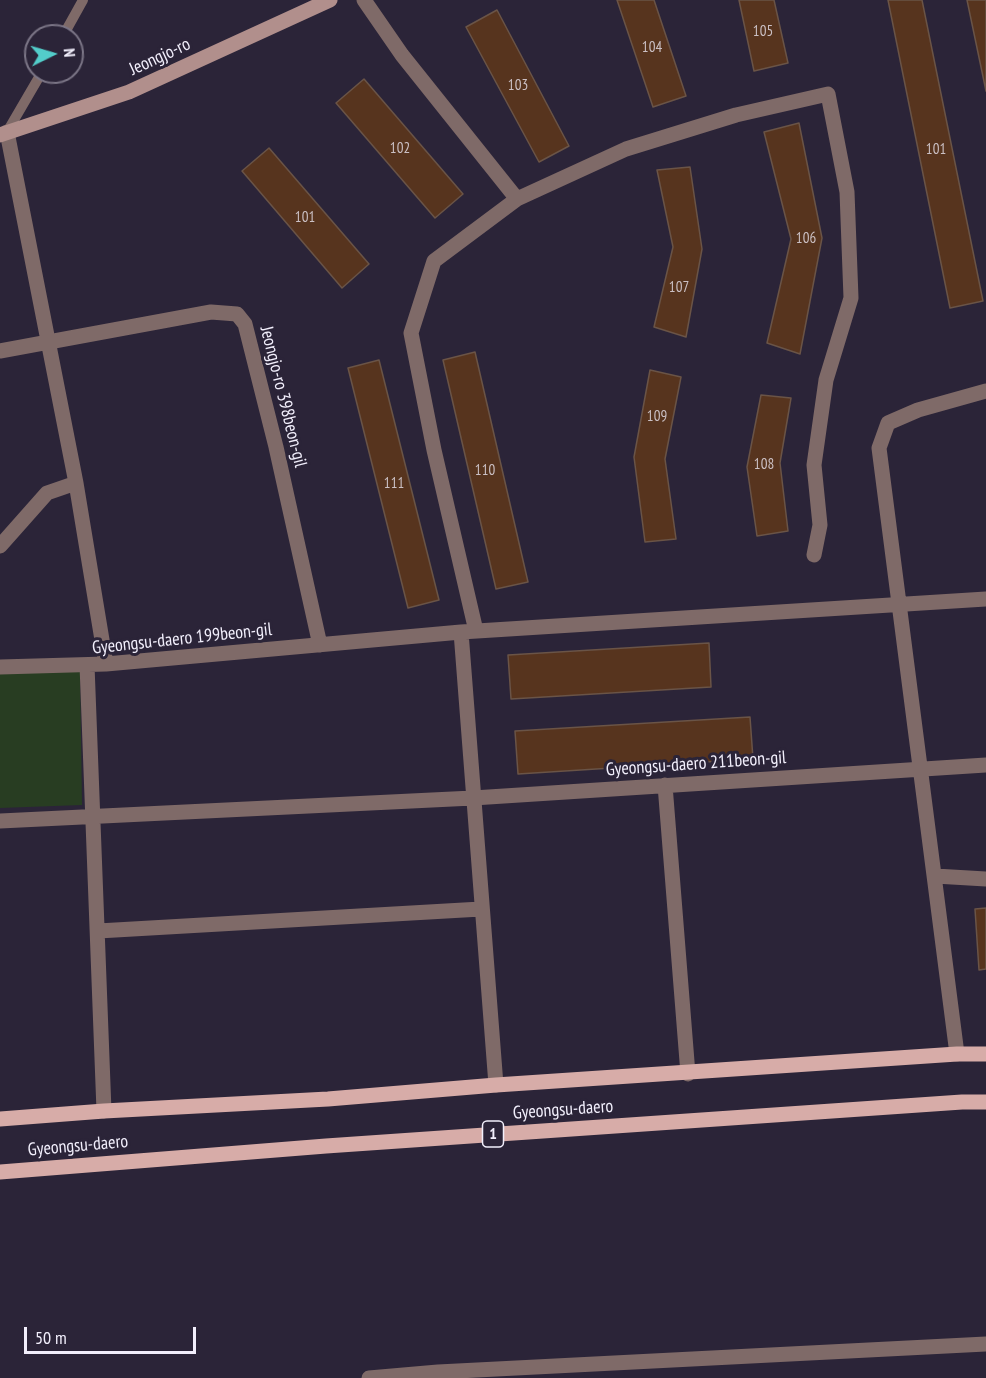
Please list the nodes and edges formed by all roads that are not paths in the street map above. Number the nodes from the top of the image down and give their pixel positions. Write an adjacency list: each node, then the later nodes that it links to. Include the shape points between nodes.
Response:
1 (83, 0): 4 (lane)
2 (330, 0): 6 (street, Jeongjo-ro, via 129,92)
3 (364, 0): 7 (street, via 402,55)
4 (70, 24)
5 (35, 84): 6 (lane)
6 (4, 134): 8 (street)
7 (517, 199): 13 (street, via 626,150 736,115 828,94 847,192 851,298 826,380 814,465 820,525); 16 (street, via 434,261 411,333)
8 (48, 341): 9 (street, Jeongjo-ro 398beon-gil); 11 (street); 17 (street, Jeongjo-ro 398beon-gil, via 211,312 237,314 245,324)
9 (0, 351)
10 (986, 392): 15 (street, via 918,410 888,423 879,448)
11 (76, 483): 12 (street, via 47,493); 18 (street)
12 (0, 546)
13 (814, 555)
14 (986, 599): 15 (street)
15 (900, 605): 16 (street); 22 (street)
16 (468, 631): 17 (street); 24 (street)
17 (320, 645): 18 (street, Gyeongsu-daero 199beon-gil)
18 (106, 664): 19 (street, Gyeongsu-daero 199beon-gil)
19 (87, 665): 20 (street); 25 (street, Gyeongsu-daero 199beon-gil)
20 (0, 667)
21 (986, 765): 22 (street, Gyeongsu-daero 211beon-gil)
22 (921, 769): 23 (street, Gyeongsu-daero 211beon-gil); 27 (street)
23 (665, 785): 24 (street, Gyeongsu-daero 211beon-gil); 33 (street)
24 (473, 798): 25 (street); 29 (street)
25 (93, 816): 26 (street); 30 (street, Gyeongsu-daero 199beon-gil)
26 (0, 821)
27 (935, 876): 28 (street); 31 (street)
28 (986, 879)
29 (481, 909): 30 (street); 34 (street)
30 (98, 931): 36 (street, Gyeongsu-daero 199beon-gil)
31 (957, 1054): 32 (main road, Gyeongsu-daero); 33 (main road, Gyeongsu-daero)
32 (986, 1054)
33 (688, 1074): 34 (main road, Gyeongsu-daero)
34 (496, 1085): 36 (main road, Gyeongsu-daero)
35 (986, 1102): 38 (main road, Gyeongsu-daero / 1)
36 (104, 1111): 37 (main road, Gyeongsu-daero)
37 (0, 1119)
38 (0, 1172)
39 (986, 1344): 40 (street)
40 (369, 1378)

